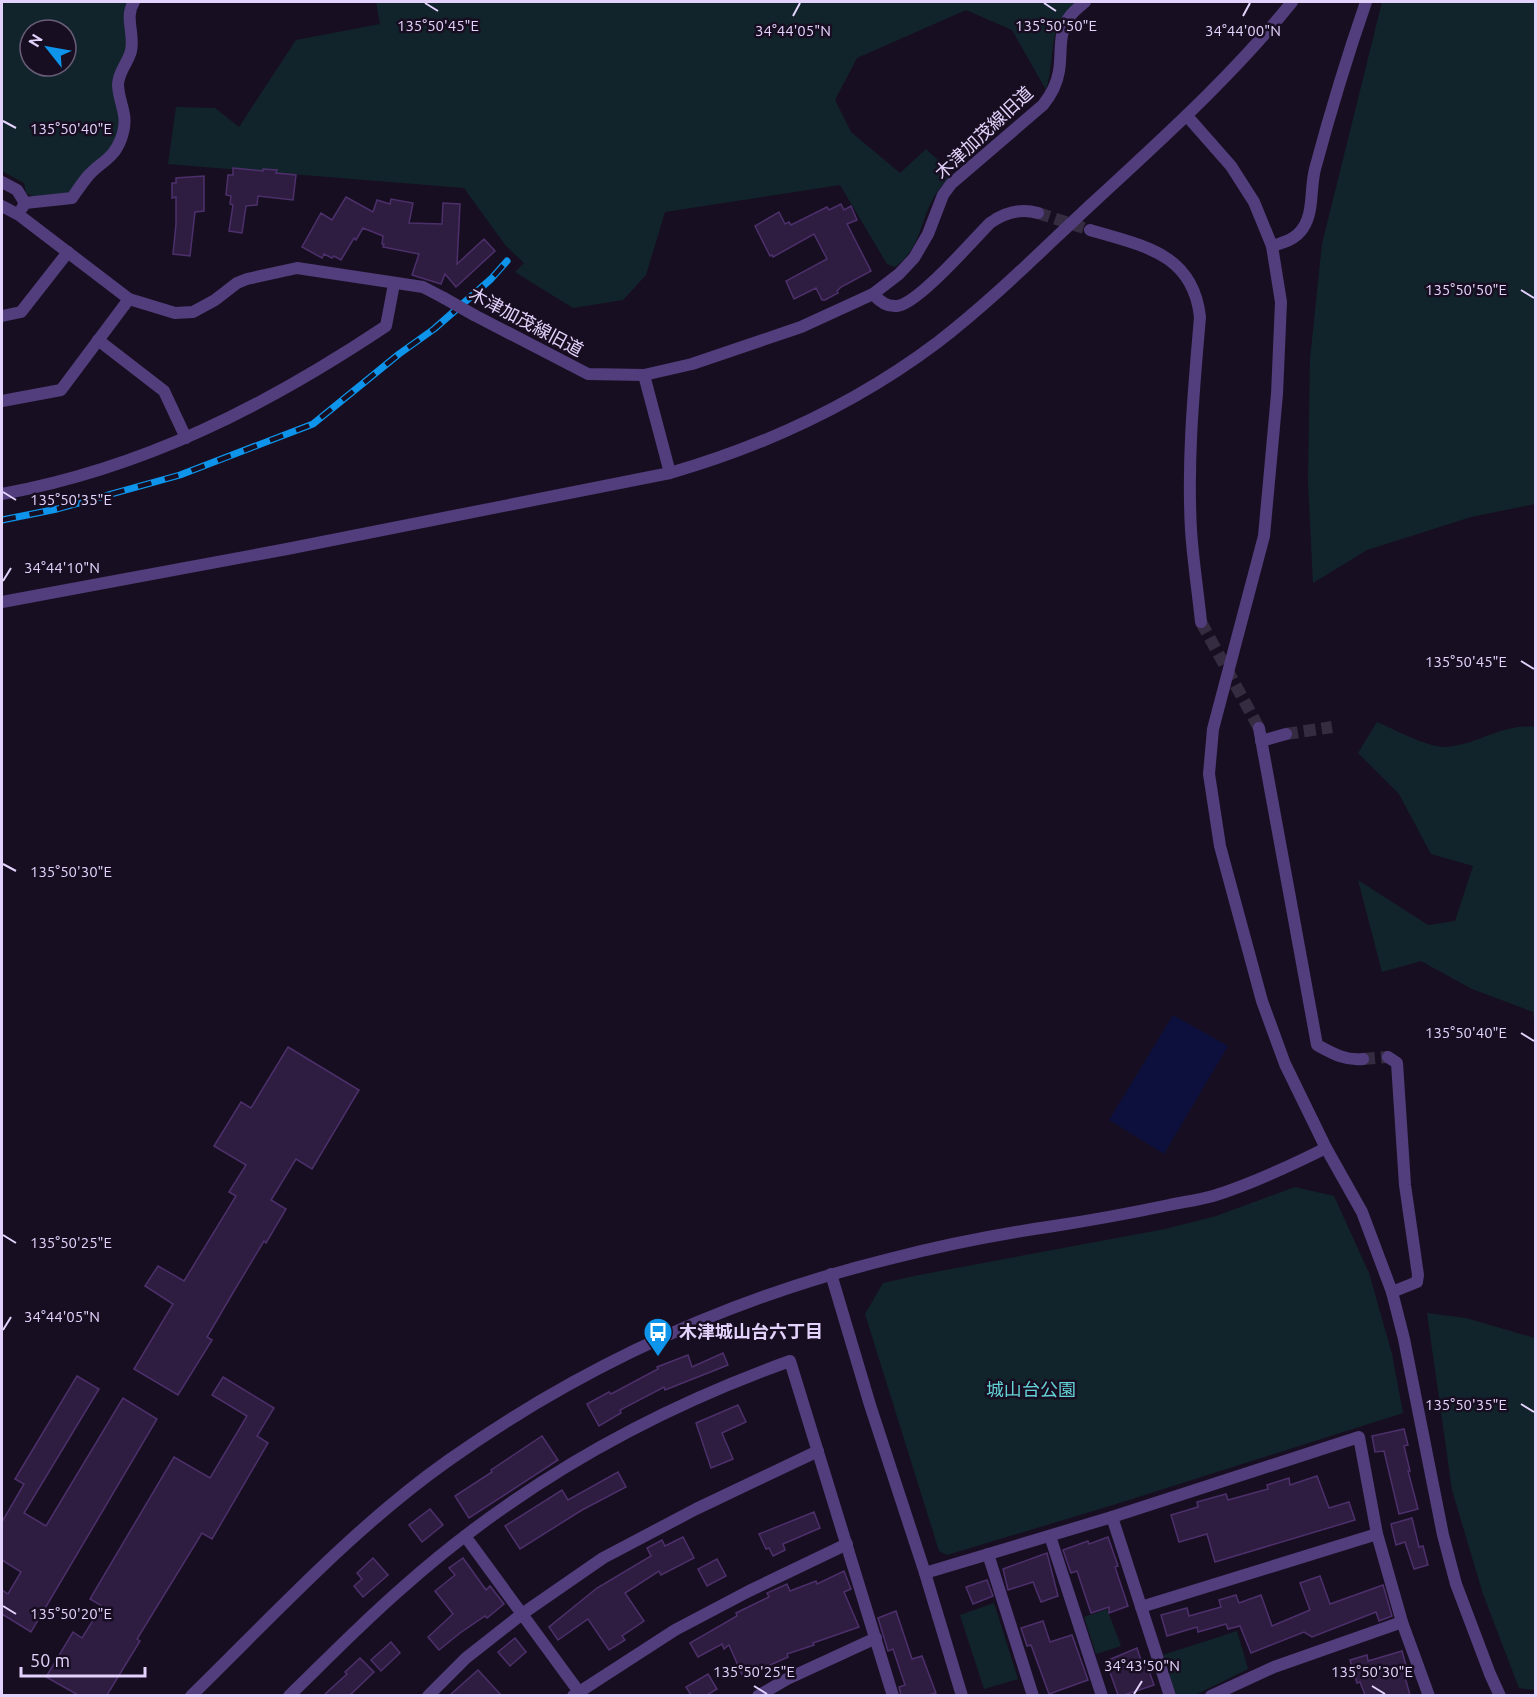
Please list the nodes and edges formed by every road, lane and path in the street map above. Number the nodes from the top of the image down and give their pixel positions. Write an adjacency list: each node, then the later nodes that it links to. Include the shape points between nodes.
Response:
1 (134, 2): 8 (street, via 130,8 131,51 118,83 125,111 121,140 72,198)
2 (1085, 2): 14 (street, 木津加茂線旧道, via 1064,26 1058,80 1049,98 951,183 914,258)
3 (1292, 2): 5 (street)
4 (1366, 2): 11 (street, via 1314,173 1307,220 1298,235)
5 (1187, 117): 11 (street, via 1244,185); 21 (street, via 993,295 891,375 784,433)
6 (2, 182): 8 (street, via 17,190)
7 (2, 206): 8 (street, 木津加茂線旧道)
8 (22, 209): 12 (street, 木津加茂線旧道)
9 (1038, 213): 14 (street, via 1020,210 998,217 904,304 889,305)
10 (1090, 230): 24 (street, via 1165,256 1188,279 1198,304 1190,475 1191,530)
11 (1272, 246): 30 (street, via 1282,319 1265,526 1213,729 1209,774 1220,846 1262,1001 1284,1064)
12 (68, 252): 15 (street, 木津加茂線旧道); 16 (street, via 21,312)
13 (394, 284): 15 (street, 木津加茂線旧道, via 297,268 237,283 193,312 175,313); 18 (street, 木津加茂線旧道, bridge, via 423,287 588,374); 20 (street, via 386,326 323,368)
14 (873, 294): 18 (street, 木津加茂線旧道, via 801,327 692,364)
15 (129, 299): 17 (street)
16 (2, 316)
17 (98, 340): 19 (street, via 61,390); 20 (street, via 164,391)
18 (644, 375): 21 (street)
19 (2, 401)
20 (186, 438): 22 (street, via 103,470)
21 (670, 473): 23 (street)
22 (2, 494)
23 (2, 602)
24 (1201, 622)
25 (1259, 728): 27 (street)
26 (1286, 734): 27 (street)
27 (1261, 741): 29 (street, via 1317,1045 1352,1060)
28 (1388, 1057): 32 (street, via 1397,1063 1406,1185 1418,1275 1416,1282)
29 (1363, 1059)
30 (1326, 1148): 31 (street, via 1212,1196 954,1245); 32 (street, via 1362,1212)
31 (831, 1274): 40 (street); 46 (street, via 676,1330 613,1360 510,1419 449,1460 369,1525)
32 (1392, 1292): 57 (street, via 1456,1584)
33 (818, 1451): 36 (street, via 790,1361 732,1382 650,1420 585,1455); 38 (street); 42 (street, via 603,1558)
34 (1112, 1517): 35 (street, via 1359,1437); 37 (street); 41 (street)
35 (1377, 1534): 41 (street); 43 (street)
36 (465, 1536): 42 (street); 47 (street, via 402,1588)
37 (1050, 1536): 39 (street); 53 (street)
38 (847, 1545): 44 (street); 45 (street, via 675,1630)
39 (988, 1554): 40 (street); 52 (street)
40 (925, 1573): 51 (street)
41 (1141, 1607): 54 (street)
42 (522, 1614): 45 (street); 48 (street, via 466,1658)
43 (1402, 1622): 55 (street, via 1274,1667); 56 (street)
44 (876, 1638): 49 (street); 50 (street)
45 (578, 1694)
46 (190, 1695)
47 (289, 1695)
48 (428, 1695)
49 (758, 1695)
50 (893, 1695)
51 (962, 1695)
52 (1033, 1695)
53 (1102, 1695)
54 (1170, 1695)
55 (1211, 1695)
56 (1429, 1695)
57 (1500, 1695)

